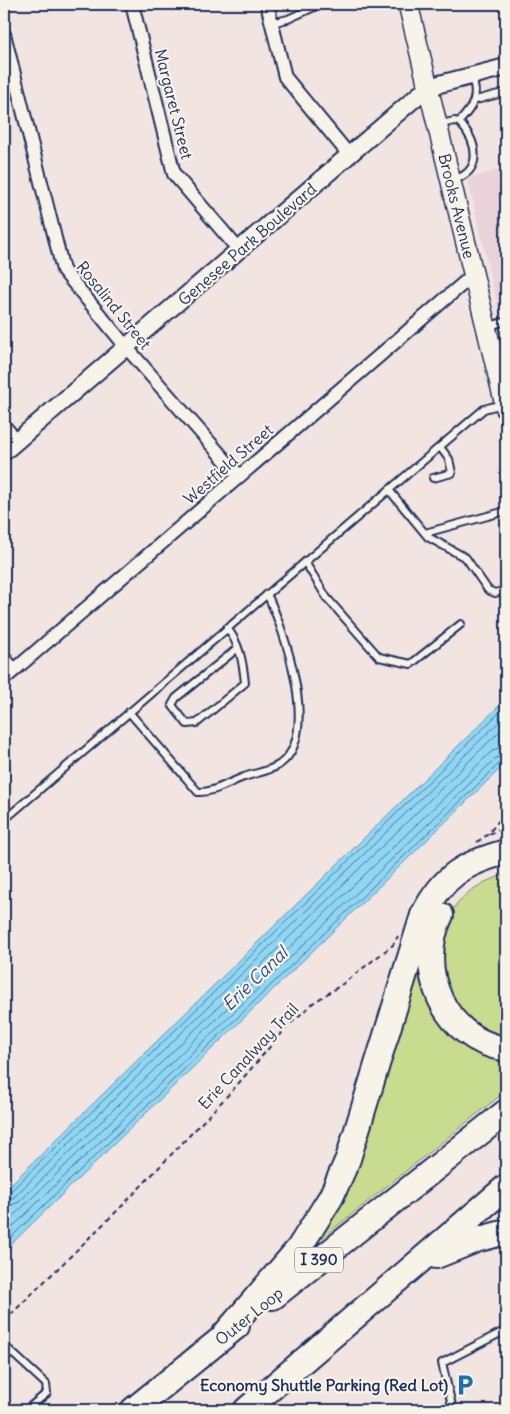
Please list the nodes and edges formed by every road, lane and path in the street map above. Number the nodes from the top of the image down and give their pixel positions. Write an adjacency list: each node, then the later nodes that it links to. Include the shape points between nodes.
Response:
1 (132, 4): 16 (street, Margaret Street, via 174,174)
2 (266, 4): 5 (street)
3 (321, 4): 5 (lane)
4 (408, 4): 9 (main road, Brooks Avenue)
5 (271, 23): 14 (street, via 285,76)
6 (4, 34): 20 (street, Rosalind Street, via 63,270)
7 (506, 67): 8 (street, Genesee Park Boulevard)
8 (472, 76): 9 (street, Genesee Park Boulevard); 11 (lane)
9 (428, 87): 13 (main road, Brooks Avenue); 14 (street, Genesee Park Boulevard)
10 (506, 92): 11 (lane)
11 (476, 100): 12 (lane)
12 (459, 122): 13 (lane); 15 (lane, via 471,138 475,155 472,170 464,177)
13 (437, 126): 15 (main road, Brooks Avenue)
14 (350, 156): 16 (street, Genesee Park Boulevard)
15 (450, 181): 17 (main road, Brooks Avenue)
16 (238, 250): 20 (street, Genesee Park Boulevard)
17 (473, 274): 19 (main road, Brooks Avenue); 26 (street, Westfield Street)
18 (506, 321): 19 (lane)
19 (486, 327): 21 (main road, Brooks Avenue)
20 (127, 348): 23 (street, Genesee Park Boulevard); 26 (street, Rosalind Street)
21 (506, 406): 24 (lane, via 484,409)
22 (4, 426): 23 (street)
23 (17, 441): 25 (street, Genesee Park Boulevard)
24 (440, 447): 27 (lane, via 449,459 452,473); 28 (lane)
25 (4, 452)
26 (239, 476): 38 (street, Westfield Street)
27 (433, 478)
28 (389, 490): 30 (lane); 31 (lane)
29 (506, 512): 30 (lane)
30 (425, 533): 32 (lane, via 466,558 488,590 495,593)
31 (305, 562): 33 (lane); 34 (lane, via 327,598 379,657 411,664)
32 (506, 590)
33 (267, 594): 35 (lane); 40 (lane, via 295,674 296,738 289,755 280,765 208,792 198,792)
34 (461, 624)
35 (227, 628): 36 (lane); 40 (lane)
36 (238, 648): 36 (lane, via 245,683 197,723 187,724 172,705 176,698)
37 (4, 658): 38 (street)
38 (14, 670): 39 (street, Westfield Street)
39 (4, 679)
40 (129, 712): 42 (lane)
41 (506, 812): 44 (path)
42 (4, 820)
43 (506, 827): 44 (path)
44 (487, 835): 45 (path)
45 (472, 846)
46 (506, 852): 56 (highway, via 458,869 433,895 423,915 348,1159 331,1197 282,1270)
47 (506, 867): 49 (highway, via 481,875 454,894 439,920 430,951 433,984 449,1013 470,1035)
48 (402, 929): 54 (path, Erie Canalway Trail, via 393,945 313,1003 287,1027 231,1092 124,1204)
49 (506, 1049)
50 (506, 1112): 56 (highway, Outer Loop / I 390)
51 (506, 1187): 53 (highway)
52 (506, 1232): 53 (highway)
53 (418, 1263): 60 (highway)
54 (4, 1321)
55 (506, 1330): 61 (lane, via 442,1363)
56 (224, 1336): 59 (highway, Outer Loop / I 390)
57 (4, 1350): 58 (lane, via 8,1349 46,1384 47,1393)
58 (26, 1410)
59 (133, 1410)
60 (246, 1410)
61 (453, 1410)

